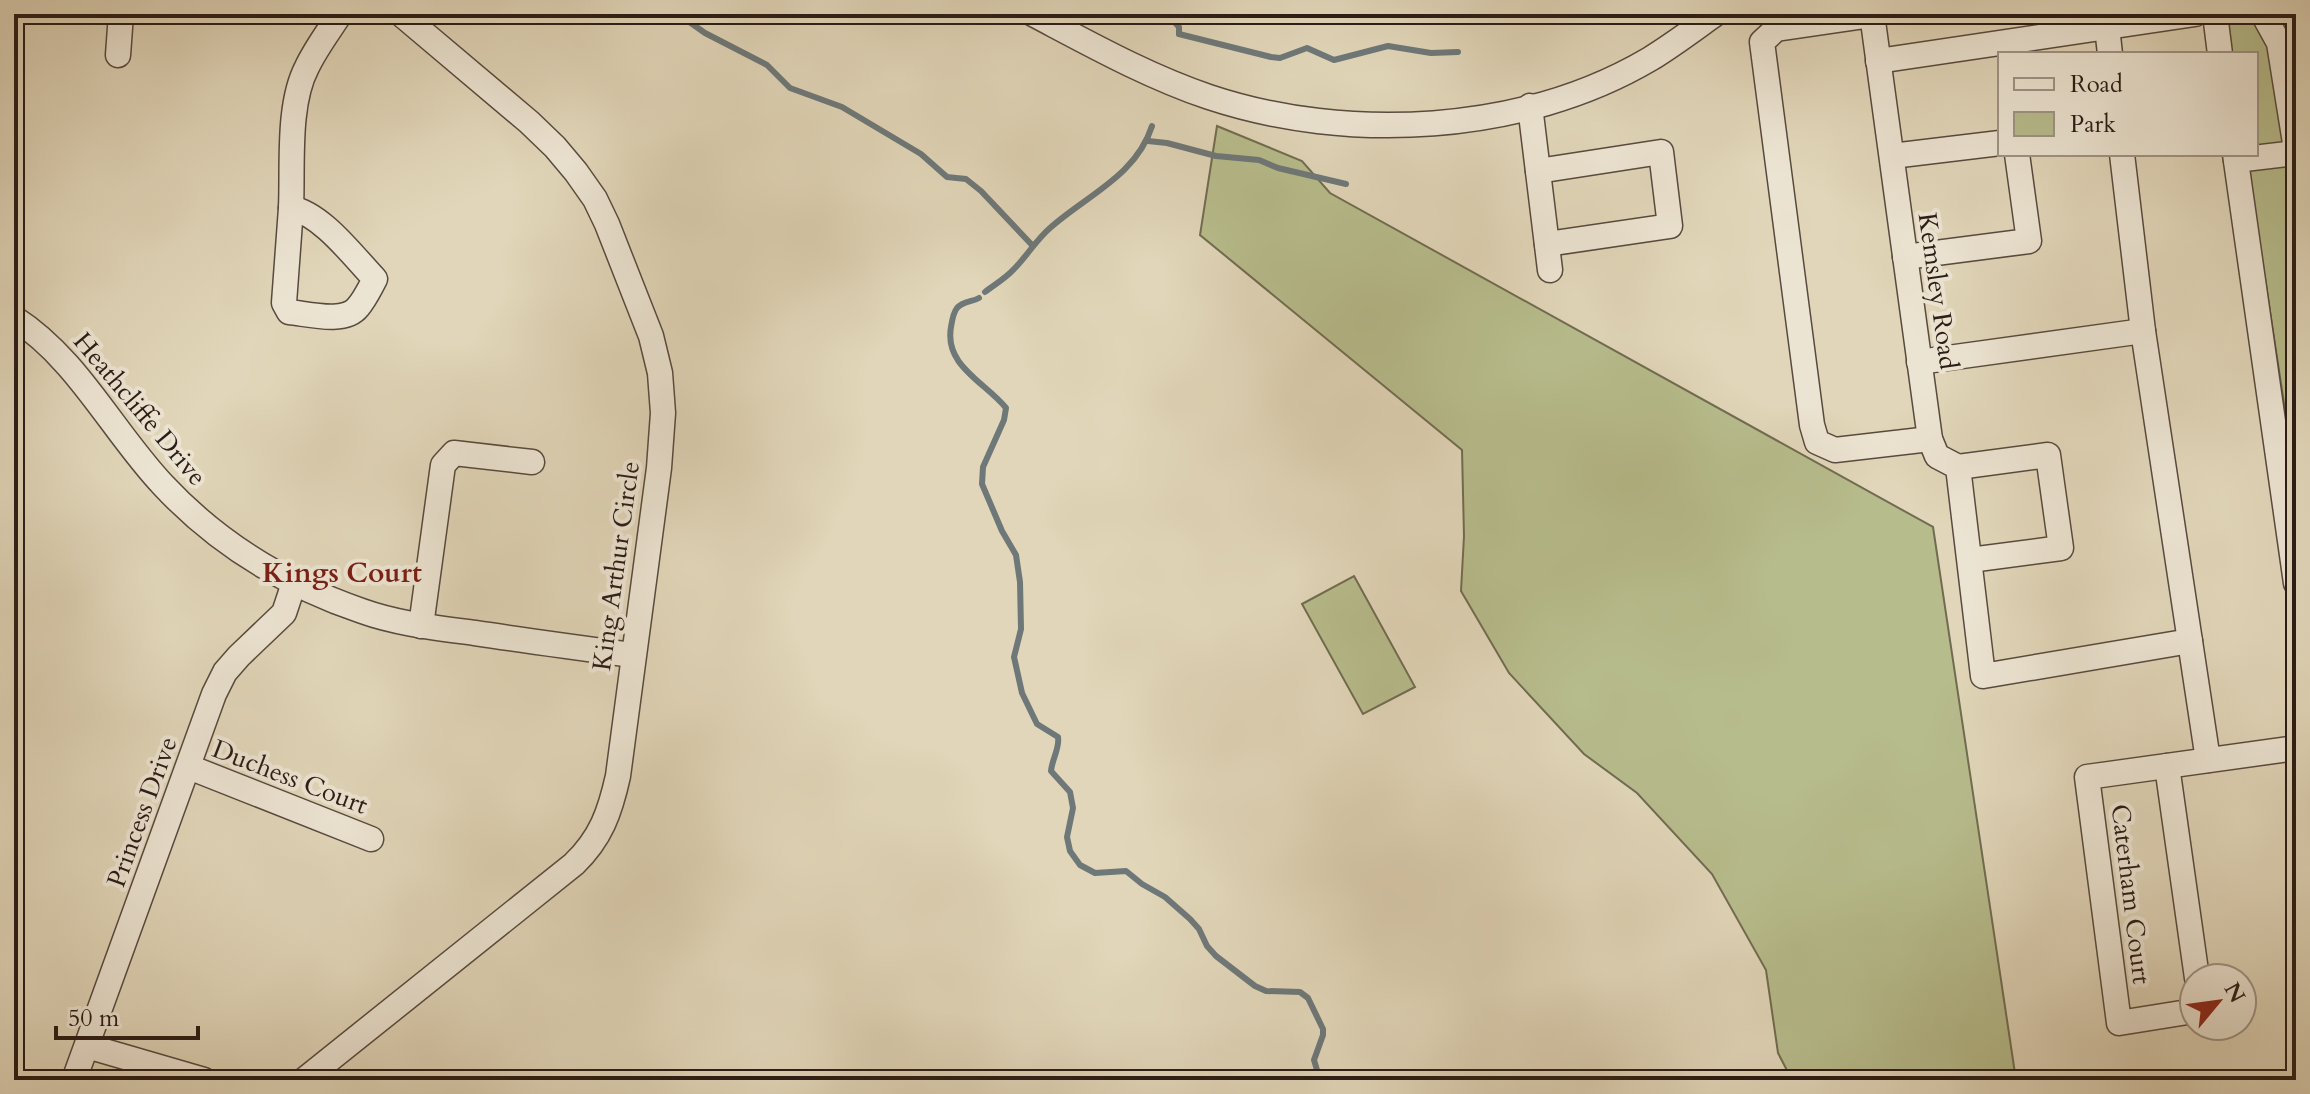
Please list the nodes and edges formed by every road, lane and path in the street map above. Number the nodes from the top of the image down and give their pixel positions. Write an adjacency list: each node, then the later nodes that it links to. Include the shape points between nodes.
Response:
1 (121, 14): 15 (street)
2 (340, 14): 26 (street, via 301,84)
3 (401, 14): 42 (street, King Arthur Circle, via 529,122 576,172 607,224 651,336 663,413)
4 (1033, 14): 17 (street, via 1140,70 1282,116 1420,125)
5 (1715, 14): 17 (street, via 1649,59 1570,95)
6 (1872, 14): 16 (street, Kemsley Road); 33 (street, via 1776,29 1762,42 1812,425 1817,442 1835,450)
7 (2195, 14): 11 (street)
8 (2215, 14): 14 (street)
9 (2263, 14): 12 (street)
10 (2286, 14): 12 (street)
11 (2107, 27): 13 (street); 16 (street)
12 (2279, 43): 19 (street)
13 (2110, 52)
14 (2220, 52)
15 (118, 55)
16 (1878, 61): 21 (street, Kemsley Road)
17 (1530, 106): 25 (street)
18 (1998, 143): 21 (street)
19 (2296, 151): 20 (street)
20 (2258, 155)
21 (1892, 156): 28 (street, Kemsley Road)
22 (2017, 156): 28 (street, via 2029,241)
23 (2122, 156): 31 (street)
24 (2235, 157): 36 (street)
25 (1538, 171): 27 (street); 27 (street, via 1661,152 1670,226)
26 (291, 208): 26 (street, via 284,303 289,312 342,317 352,313 375,279 318,221)
27 (1547, 244): 29 (street)
28 (1905, 257): 32 (street, Kemsley Road)
29 (1550, 270)
30 (14, 318): 38 (street, Heathcliffe Drive, via 49,345 142,461 193,515 229,545)
31 (2143, 331): 32 (street); 41 (street)
32 (1919, 362): 33 (street, Kemsley Road)
33 (1930, 439): 35 (street, via 1937,456)
34 (532, 462): 40 (street, via 454,453 443,465)
35 (1958, 467): 37 (street); 37 (street, via 2048,455 2061,548)
36 (2288, 472): 39 (street)
37 (1970, 560): 41 (street, via 1983,676)
38 (294, 583): 40 (street, Heathcliffe Drive, via 364,612); 46 (street, Princess Drive, via 284,613 225,672)
39 (2296, 583)
40 (421, 626): 42 (street, Heathcliffe Drive)
41 (2190, 641): 44 (street)
42 (632, 655): 53 (street, King Arthur Circle, via 613,800 588,851)
43 (2296, 748): 44 (street, Caterham Court)
44 (2208, 760): 45 (street, Caterham Court)
45 (2167, 766): 48 (street, Caterham Court); 49 (street, Caterham Court, via 2087,777 2119,1023)
46 (189, 767): 47 (street, Duchess Court); 50 (street, Princess Drive)
47 (371, 839)
48 (2195, 962)
49 (2178, 1014)
50 (87, 1046): 51 (street, Princess Drive); 52 (street)
51 (74, 1080)
52 (204, 1080)
53 (304, 1080)

